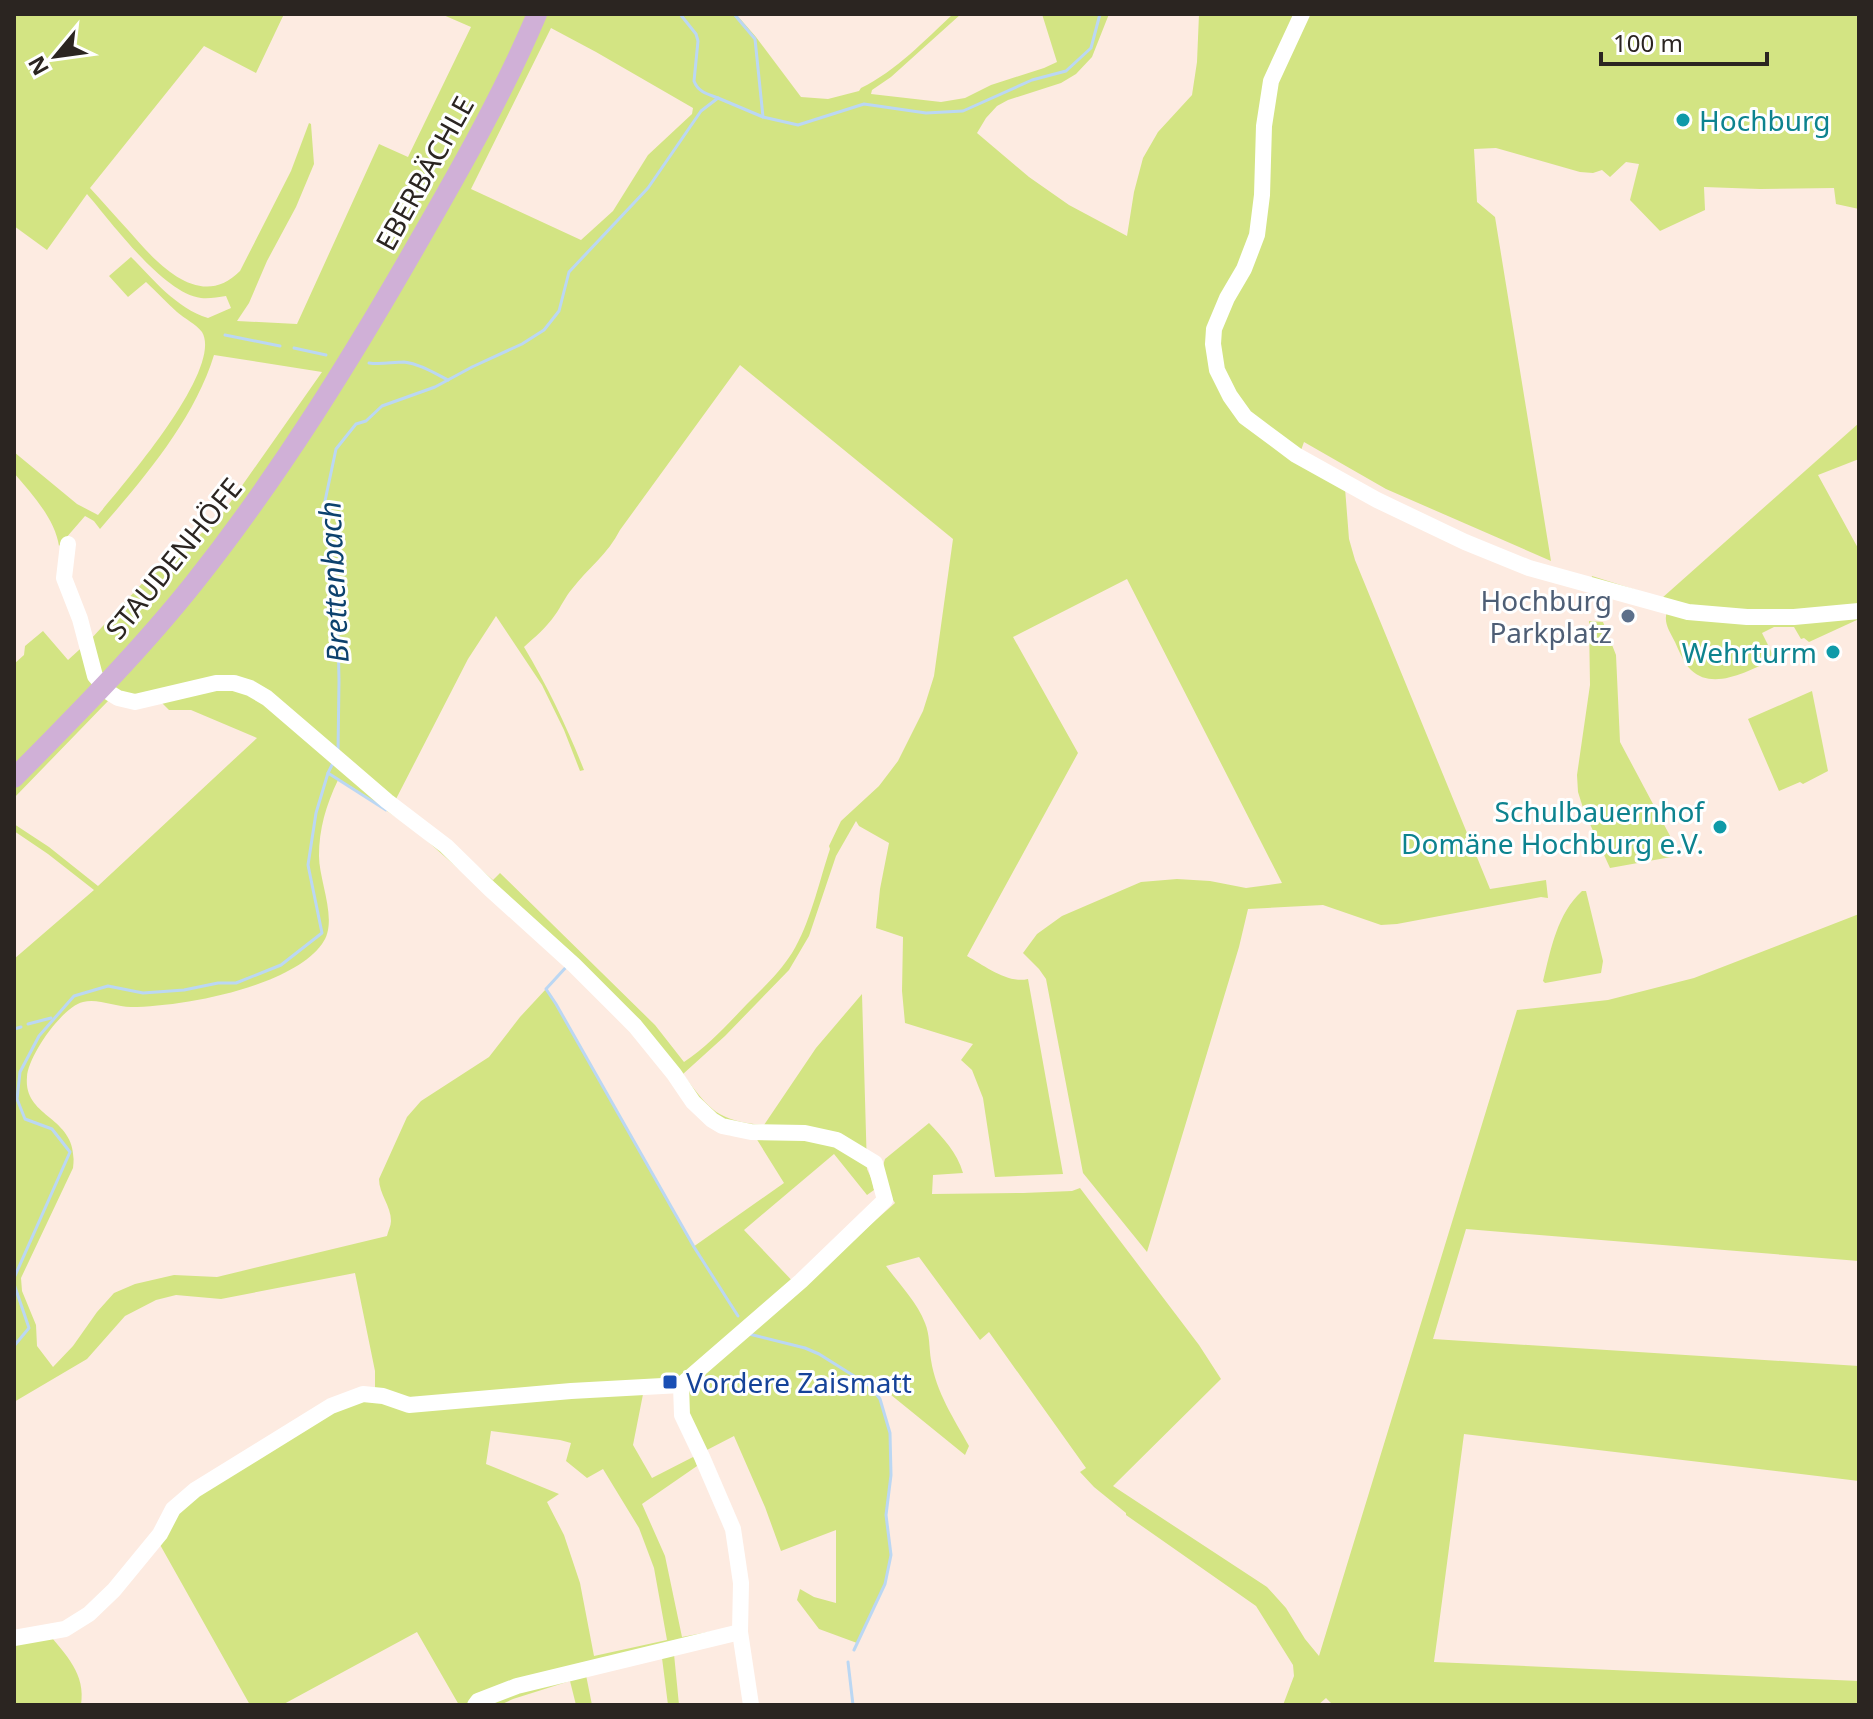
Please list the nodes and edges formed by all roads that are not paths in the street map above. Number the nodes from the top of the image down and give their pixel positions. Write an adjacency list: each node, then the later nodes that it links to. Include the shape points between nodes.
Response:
1 (537, 14): 3 (main road, EBERBÄCHLE, via 468,153)
2 (1302, 14): 5 (street, via 1271,81 1257,235 1214,329 1217,370 1245,417 1296,455 1377,500 1529,568 1688,612 1794,617)
3 (352, 354): 6 (main road, STAUDENHÖFE, via 231,535)
4 (68, 544): 6 (street, via 64,578 95,676)
5 (1859, 611)
6 (104, 685): 7 (main road, STAUDENHÖFE); 8 (street, via 118,698 135,702 216,683 234,683 267,698 446,846 574,965 635,1026 712,1120 742,1130 837,1140 875,1163 885,1200)
7 (14, 778)
8 (681, 1385): 9 (street, via 682,1415 733,1529 740,1573); 10 (street, via 409,1405 363,1394 331,1406 195,1490 173,1509 160,1534 89,1614 65,1629)
9 (740, 1632): 11 (street, via 517,1686); 12 (street)
10 (14, 1638)
11 (475, 1705)
12 (751, 1705)

